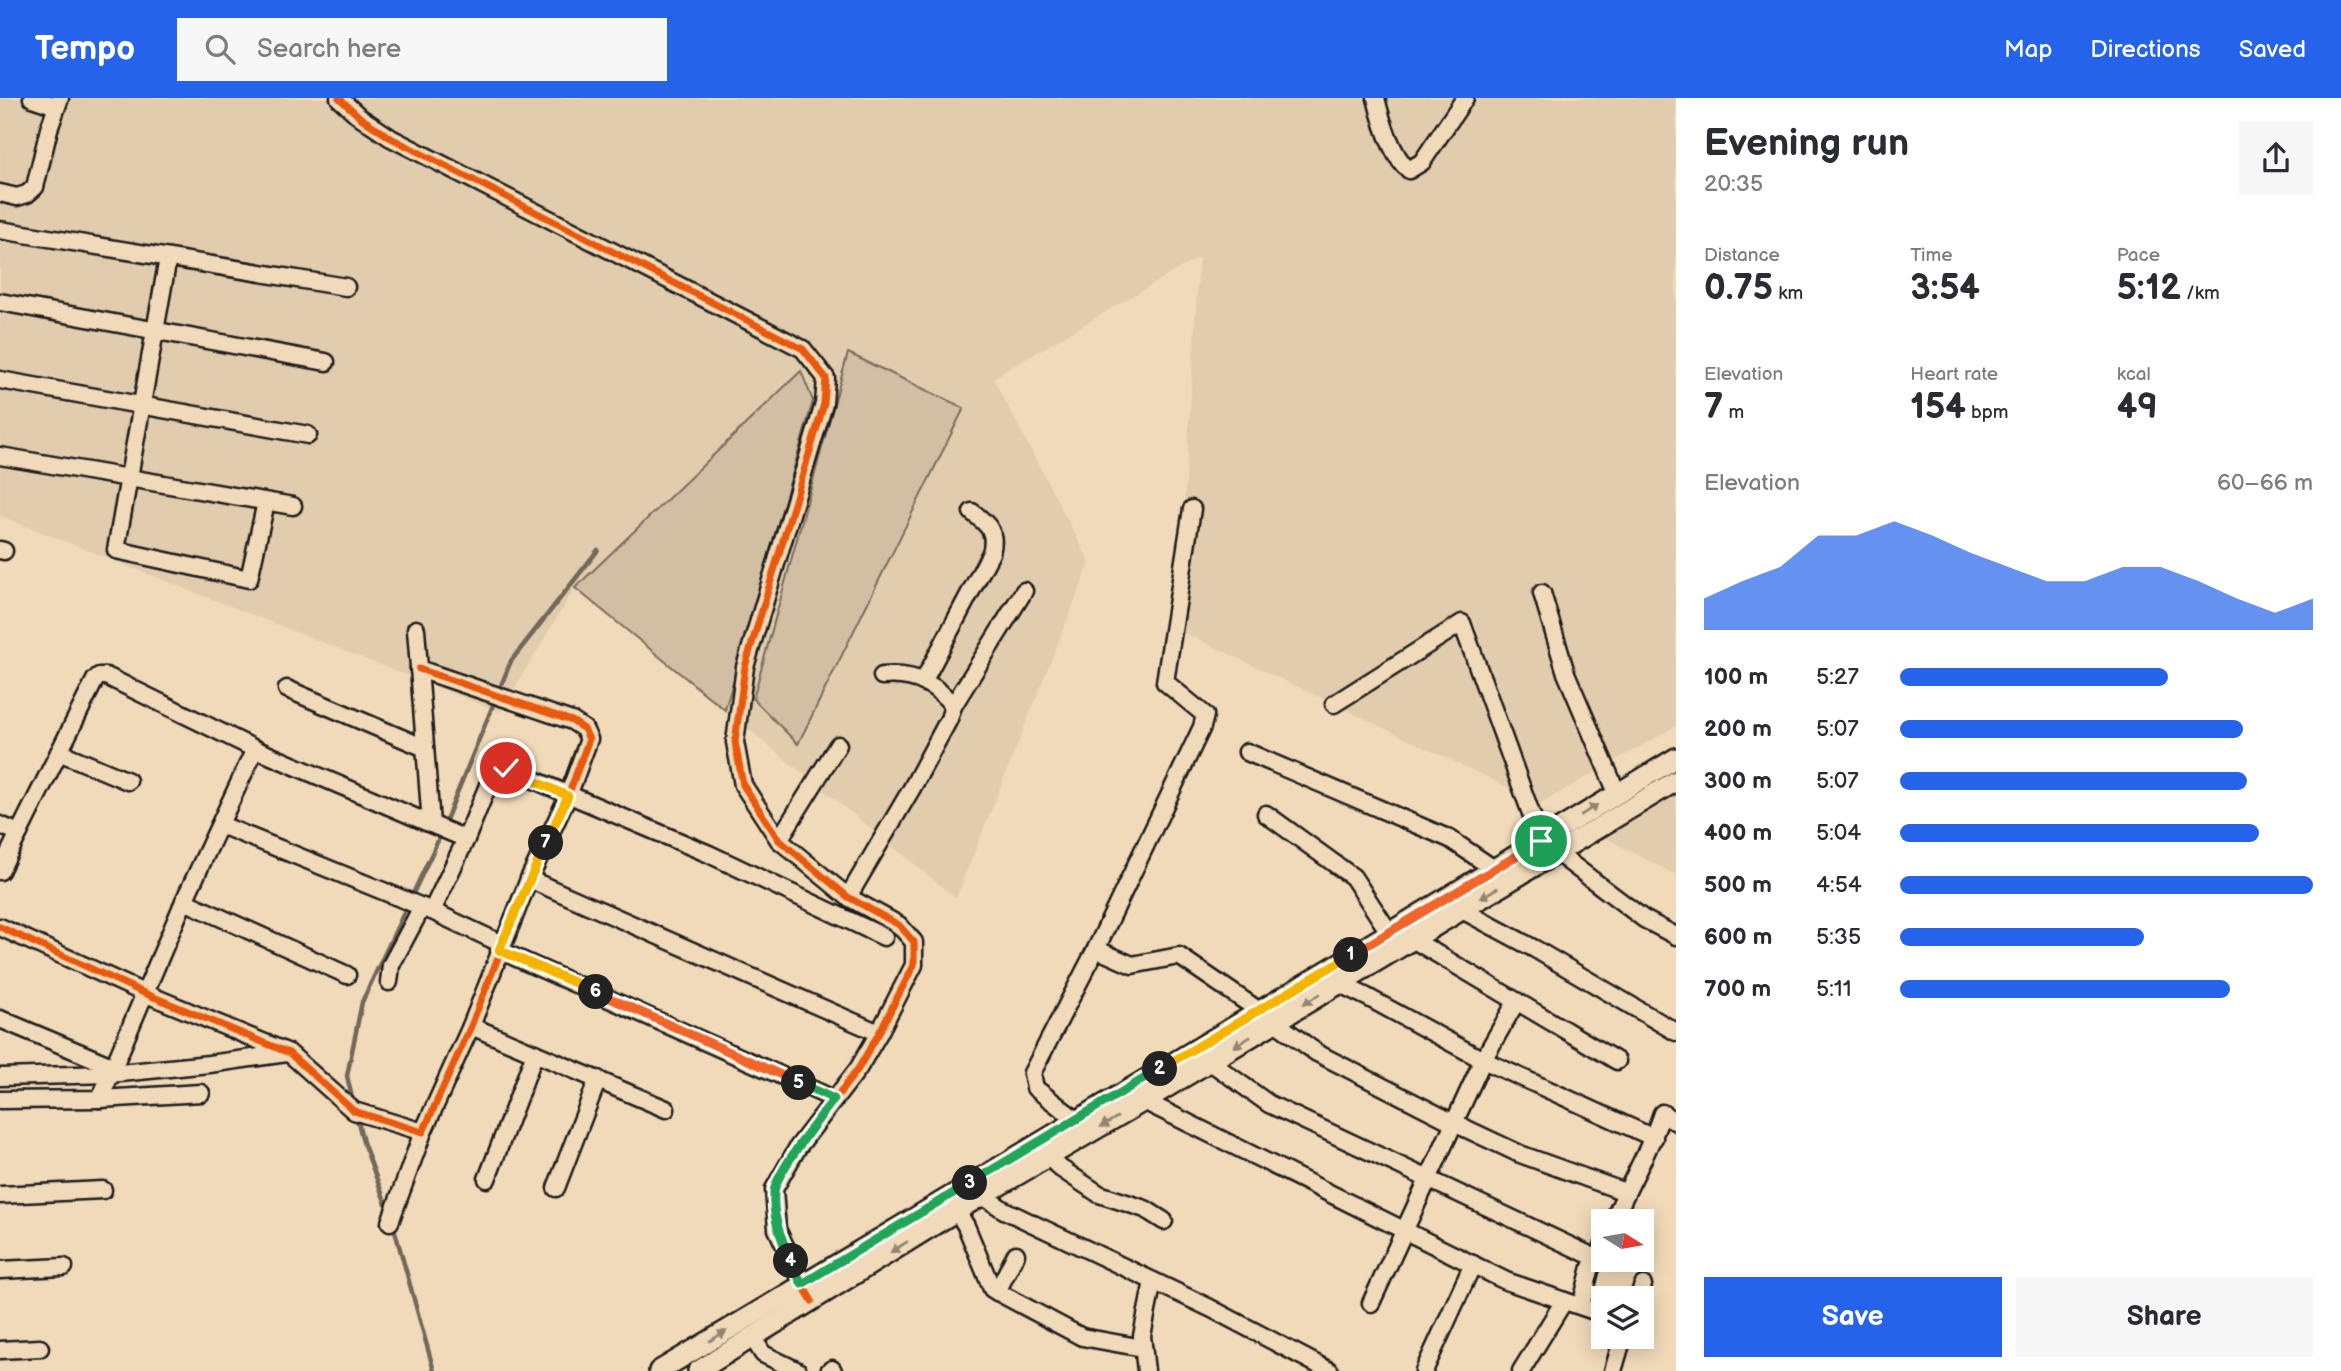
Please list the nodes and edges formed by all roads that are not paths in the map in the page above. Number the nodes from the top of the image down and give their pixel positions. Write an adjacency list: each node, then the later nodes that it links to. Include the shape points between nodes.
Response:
1 (32, 98): 5 (street)
2 (339, 98): 47 (street, via 391,138 803,349 826,377 824,404 745,667 735,742 743,785)
3 (1376, 98): 4 (street, via 1400,163 1409,170 1422,162)
4 (1465, 98)
5 (58, 102): 6 (street, via 35,187 17,197)
6 (0, 193)
7 (0, 230): 8 (street)
8 (168, 258): 9 (street); 11 (street)
9 (346, 287)
10 (0, 302): 11 (street)
11 (155, 331): 12 (street); 14 (street)
12 (326, 362)
13 (0, 380): 14 (street)
14 (142, 406): 15 (street); 17 (street)
15 (308, 435)
16 (0, 456): 17 (street)
17 (129, 478): 18 (street); 18 (street, via 116,550 248,579)
18 (266, 502): 19 (street)
19 (293, 506)
20 (1192, 509): 62 (street, via 1165,682 1205,715)
21 (972, 512): 27 (street, via 990,526 991,553)
22 (1024, 591): 30 (street)
23 (1542, 593): 39 (street, via 1566,673)
24 (416, 629): 25 (street)
25 (419, 669): 32 (street); 40 (street, via 584,729 589,739)
26 (882, 676): 27 (street, via 902,674)
27 (923, 682): 30 (street)
28 (287, 689): 32 (street)
29 (1334, 704): 48 (street, via 1462,623)
30 (953, 706): 52 (street, via 912,788)
31 (838, 745): 47 (street)
32 (425, 748): 42 (street)
33 (255, 749): 34 (street, via 99,676); 42 (street); 44 (street)
34 (59, 752): 37 (street); 45 (street)
35 (1247, 752): 49 (street, via 1450,839)
36 (1676, 758): 39 (main road)
37 (128, 781)
38 (1676, 781): 48 (main road)
39 (1617, 793): 48 (main road, one-way to 39)
40 (568, 796): 46 (street, via 506,768 493,773); 51 (street); 59 (street, via 709,854)
41 (1266, 814): 57 (street, via 1353,877)
42 (431, 824): 46 (street)
43 (0, 825): 45 (street)
44 (221, 825): 53 (street); 54 (street)
45 (19, 833): 50 (street)
46 (466, 839): 54 (street)
47 (779, 840): 52 (street)
48 (1549, 847): 49 (main road); 55 (main road, one-way to 55); 58 (street, via 1644,919)
49 (1494, 869): 57 (main road)
50 (0, 871)
51 (529, 879): 61 (street); 73 (street)
52 (848, 897): 73 (street, via 899,925 914,942 914,965)
53 (184, 901): 63 (street); 66 (street)
54 (427, 909): 61 (street); 64 (street, via 391,965)
55 (1462, 909): 60 (main road); 72 (street)
56 (0, 927): 66 (street)
57 (1389, 932): 68 (main road)
58 (1676, 936)
59 (884, 937)
60 (1412, 939): 65 (main road); 67 (street)
61 (500, 947): 71 (street); 84 (street)
62 (1096, 949): 68 (street, via 1132,964 1180,956); 88 (street, via 1032,1073 1035,1088)
63 (347, 975)
64 (389, 982)
65 (1338, 983): 70 (main road, one-way to 70); 76 (street)
66 (144, 993): 74 (street); 79 (street)
67 (1516, 1002): 76 (street); 78 (street)
68 (1258, 1010): 88 (main road)
69 (0, 1019): 79 (street)
70 (1275, 1022): 77 (main road, one-way to 77); 90 (street, via 1317,1053)
71 (471, 1026): 75 (street); 91 (street)
72 (1676, 1032)
73 (879, 1033): 84 (street)
74 (289, 1053): 79 (street, via 209,1065); 91 (street, via 354,1111)
75 (535, 1053): 81 (street); 95 (street)
76 (1483, 1060): 90 (street); 92 (street)
77 (1209, 1061): 86 (main road); 94 (street, via 1269,1104)
78 (1617, 1061)
79 (112, 1070): 80 (street); 83 (street)
80 (0, 1077)
81 (598, 1080): 87 (street); 96 (street)
82 (201, 1093): 83 (street)
83 (100, 1099): 85 (street)
84 (834, 1099): 114 (street, via 774,1189 777,1229)
85 (0, 1100)
86 (1144, 1101): 93 (main road, one-way to 93); 105 (street)
87 (666, 1109)
88 (1075, 1119): 97 (main road)
89 (1676, 1122): 92 (street, via 1662,1113)
90 (1454, 1123): 94 (street); 99 (street, via 1520,1154)
91 (423, 1132): 104 (street)
92 (1654, 1138): 99 (street)
93 (1049, 1157): 97 (main road); 103 (street, via 1099,1194)
94 (1429, 1179): 105 (street); 106 (street)
95 (487, 1180)
96 (556, 1188)
97 (979, 1188): 102 (main road); 112 (street, via 1004,1210); 114 (main road)
98 (103, 1190): 100 (street)
99 (1625, 1192): 101 (street)
100 (0, 1195)
101 (1618, 1209)
102 (957, 1211): 113 (street); 114 (main road, one-way to 114)
103 (1164, 1221)
104 (390, 1222)
105 (1406, 1230): 108 (street); 116 (street)
106 (1591, 1248)
107 (1016, 1254): 113 (street)
108 (1473, 1264): 115 (street); 130 (street)
109 (64, 1266): 111 (street)
110 (1591, 1267): 117 (street)
111 (0, 1270)
112 (1153, 1281): 121 (street); 129 (street)
113 (997, 1292): 121 (street, via 1082,1337)
114 (807, 1293): 119 (main road); 124 (main road, one-way to 114)
115 (1564, 1301): 117 (street); 131 (street)
116 (1371, 1303)
117 (1581, 1306): 118 (street)
118 (1591, 1310)
119 (758, 1346): 125 (main road); 126 (street); 127 (street)
120 (40, 1348): 123 (street)
121 (1143, 1348): 128 (street)
122 (1619, 1349): 132 (street)
123 (0, 1350)
124 (659, 1371)
125 (698, 1371)
126 (761, 1371)
127 (798, 1371)
128 (1146, 1371)
129 (1329, 1371)
130 (1424, 1371)
131 (1521, 1371)
132 (1613, 1371)

